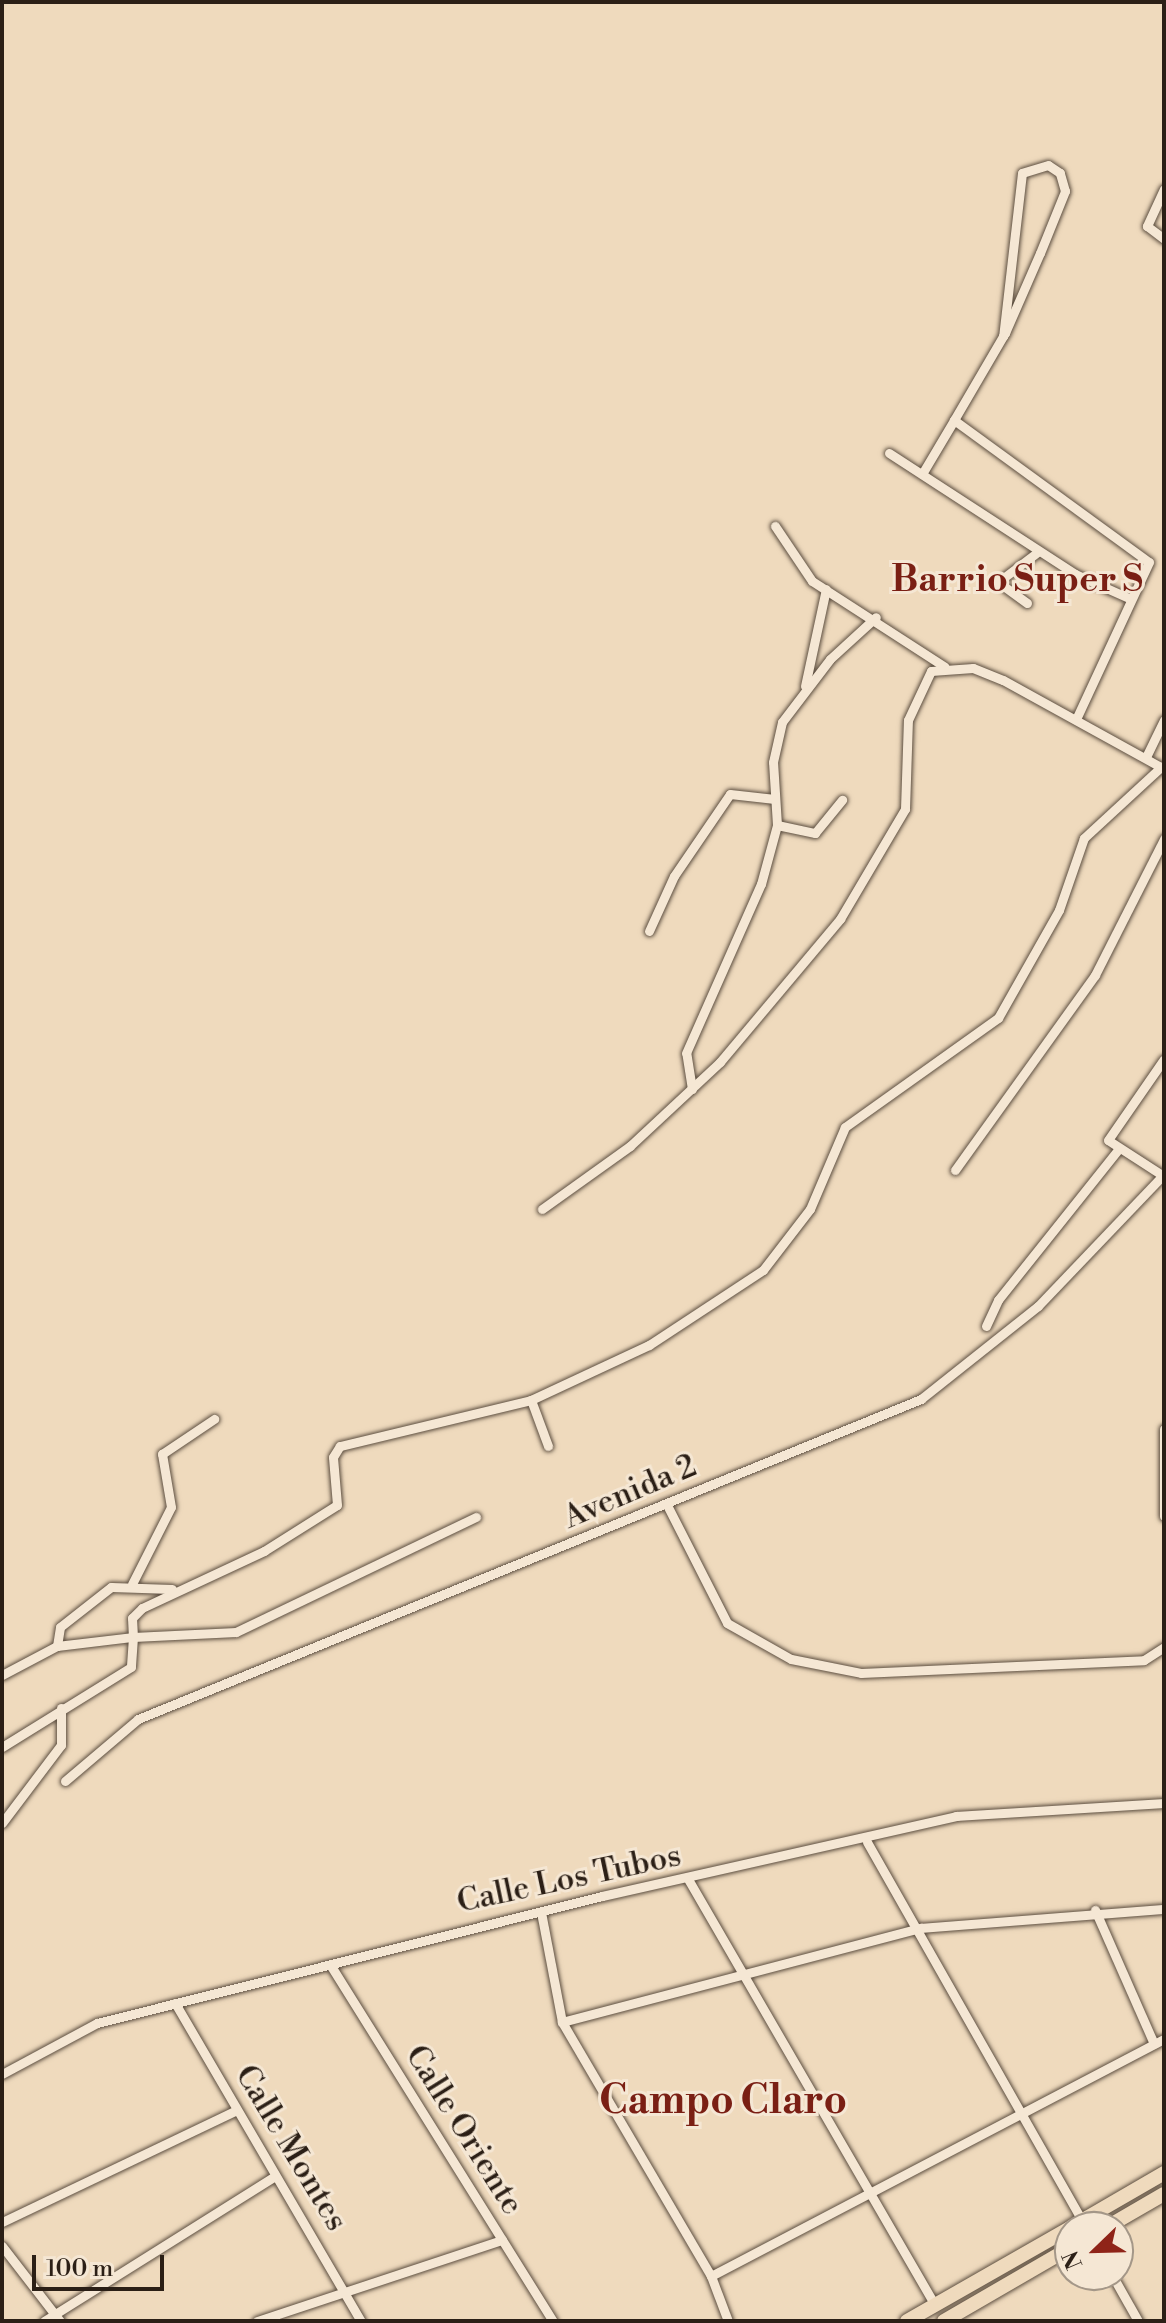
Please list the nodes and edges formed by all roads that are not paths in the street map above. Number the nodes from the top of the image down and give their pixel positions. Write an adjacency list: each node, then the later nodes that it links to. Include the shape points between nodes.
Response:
1 (1164, 189): 2 (street, via 1147,226)
2 (1164, 239)
3 (1003, 336): 3 (street, via 1065,191 1060,173 1048,165 1022,173); 4 (street)
4 (954, 420): 6 (street); 10 (street, via 1149,562)
5 (889, 453): 6 (street)
6 (922, 474): 8 (street)
7 (775, 526): 9 (street, via 804,571)
8 (1039, 551): 10 (street); 11 (street, via 998,582)
9 (826, 589): 12 (street); 14 (street)
10 (1131, 599): 15 (street)
11 (1027, 603)
12 (876, 617): 13 (street); 14 (street)
13 (945, 667): 15 (street, via 973,668); 25 (street, via 921,681 908,720 905,809 894,838 840,919)
14 (804, 689): 19 (street, via 782,722)
15 (1076, 719): 17 (street)
16 (1164, 720): 17 (street)
17 (1146, 757): 18 (street)
18 (1162, 768): 31 (street, via 1084,838 1059,910 998,1018 845,1127 810,1209 763,1270 649,1345)
19 (775, 799): 21 (street); 23 (street, via 730,794 674,876)
20 (842, 800): 21 (street, via 815,833)
21 (777, 825): 25 (street, via 761,884 686,1053)
22 (1164, 839): 27 (street, via 1095,975)
23 (649, 931)
24 (1164, 1059): 26 (street, via 1109,1134)
25 (692, 1089): 29 (street, via 630,1146)
26 (1117, 1151): 28 (street); 30 (street, via 998,1300)
27 (955, 1170)
28 (1163, 1174): 35 (street, Avenida 2, via 1038,1306 921,1399)
29 (542, 1209)
30 (986, 1326)
31 (531, 1400): 34 (street); 39 (street, via 340,1446 333,1457 337,1505 264,1551)
32 (214, 1419): 38 (street, via 162,1454 171,1507)
33 (1164, 1429): 36 (street)
34 (548, 1446)
35 (667, 1505): 42 (street, via 727,1623 791,1659 861,1673 1144,1660); 46 (street, Avenida 2, via 138,1719)
36 (1164, 1516)
37 (476, 1517): 40 (street, via 236,1632)
38 (132, 1584): 39 (street); 41 (street, via 78,1608 60,1627)
39 (172, 1589): 40 (street, via 135,1612)
40 (133, 1637): 41 (street); 44 (street, via 131,1667)
41 (57, 1646): 43 (street)
42 (1164, 1647)
43 (2, 1675)
44 (61, 1708): 45 (street); 48 (street, via 61,1745)
45 (2, 1747)
46 (65, 1781)
47 (1164, 1803): 49 (street, Calle Los Tubos, via 956,1816)
48 (2, 1823)
49 (867, 1842): 50 (street, Calle Los Tubos); 54 (street)
50 (688, 1879): 53 (street, Calle Los Tubos); 56 (street)
51 (1164, 1909): 52 (street)
52 (1095, 1910): 54 (street); 60 (street)
53 (541, 1912): 55 (street, Calle Los Tubos); 58 (street)
54 (921, 1928): 56 (street); 63 (street)
55 (331, 1966): 57 (street, Calle Los Tubos); 73 (street, Calle Oriente)
56 (739, 1976): 58 (street); 67 (street)
57 (175, 2003): 61 (street, Calle Los Tubos, via 97,2023); 62 (street, Calle Montes)
58 (562, 2022): 76 (street)
59 (1164, 2039): 60 (street)
60 (1154, 2044): 63 (street)
61 (2, 2074)
62 (237, 2110): 65 (street, Calle Montes); 71 (street)
63 (1024, 2114): 67 (street); 68 (street)
64 (1164, 2173): 69 (highway)
65 (275, 2176): 78 (street, Calle Montes); 80 (street)
66 (1164, 2194): 70 (highway)
67 (869, 2196): 76 (street); 79 (street)
68 (1068, 2211)
69 (1098, 2211)
70 (1134, 2211)
71 (2, 2222)
72 (1054, 2237): 79 (highway)
73 (502, 2240): 78 (street); 84 (street, Calle Oriente)
74 (2, 2246): 80 (street)
75 (1054, 2257): 87 (highway)
76 (711, 2276): 85 (street)
77 (1121, 2291): 88 (street)
78 (348, 2296): 82 (street); 83 (street, Calle Montes)
79 (935, 2305): 86 (highway)
80 (57, 2317): 81 (street)
81 (44, 2321)
82 (257, 2321)
83 (361, 2321)
84 (553, 2321)
85 (728, 2321)
86 (907, 2321)
87 (945, 2321)
88 (1138, 2321)

